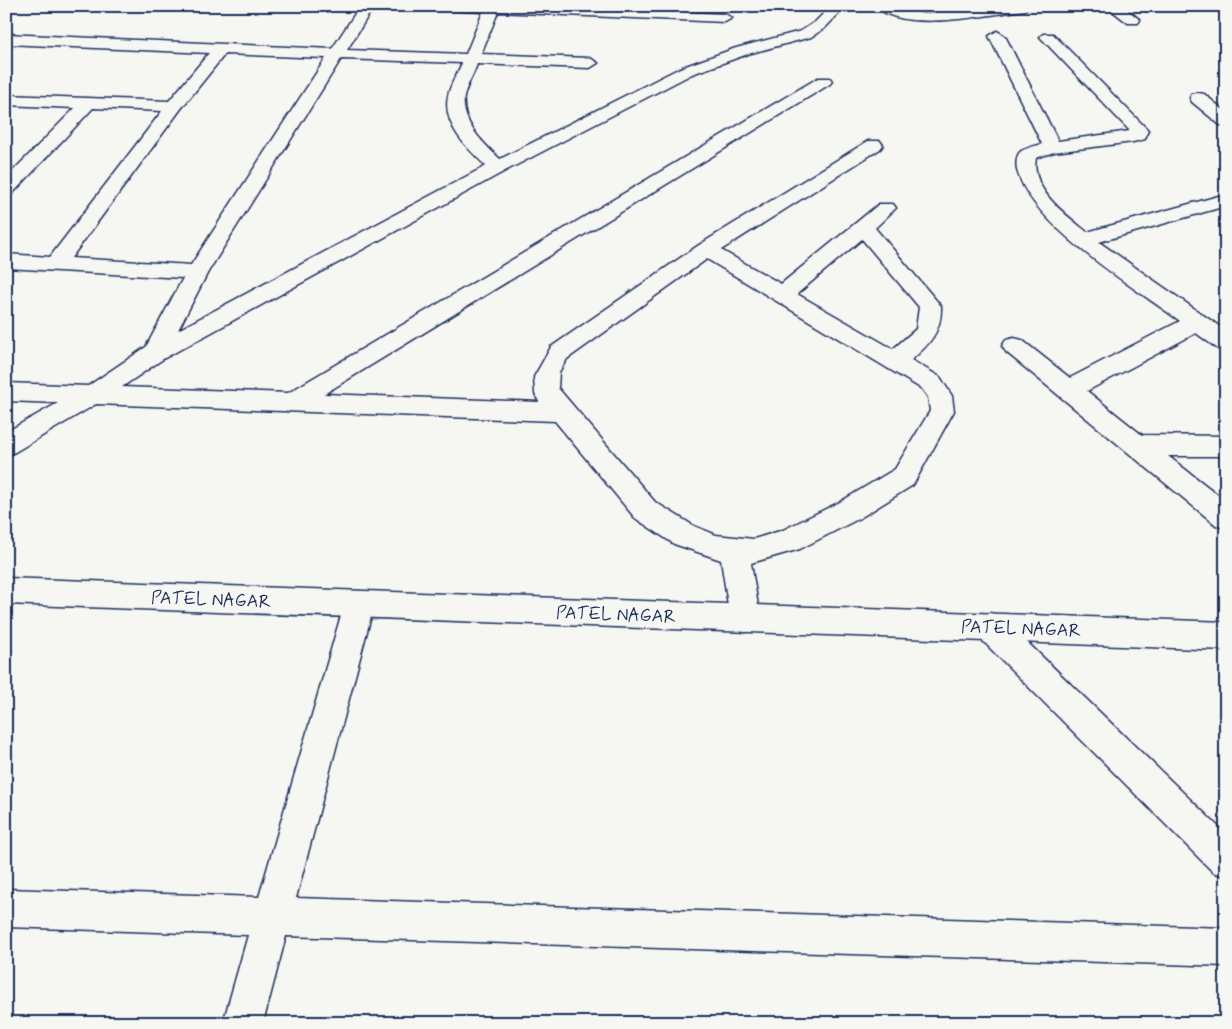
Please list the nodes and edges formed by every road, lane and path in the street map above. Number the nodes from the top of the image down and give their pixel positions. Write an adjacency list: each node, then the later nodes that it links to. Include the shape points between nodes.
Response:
1 (367, 6): 14 (street)
2 (448, 6): 7 (street)
3 (839, 6): 25 (street, via 806,34 742,51 686,71)
4 (884, 6): 5 (street, via 924,18)
5 (1024, 6)
6 (1113, 6): 9 (street)
7 (493, 7): 8 (street); 15 (street)
8 (725, 18)
9 (1133, 20)
10 (997, 36): 24 (street)
11 (1048, 37): 24 (street, via 1139,130 1138,135 1128,138)
12 (6, 39): 13 (street)
13 (221, 49): 14 (street); 21 (street)
14 (336, 54): 15 (street); 35 (street)
15 (472, 59): 16 (street); 25 (street, via 456,96 458,114 467,138)
16 (590, 63)
17 (824, 81): 44 (street)
18 (1198, 98): 22 (street)
19 (6, 100): 20 (street)
20 (88, 104): 21 (street); 26 (street)
21 (174, 106): 34 (street)
22 (1226, 121)
23 (874, 145): 32 (street)
24 (1052, 147): 31 (street, via 1027,155 1024,165 1030,184 1050,211)
25 (498, 167): 39 (street)
26 (14, 172): 27 (street)
27 (6, 189)
28 (1226, 200): 31 (street)
29 (886, 208): 30 (street)
30 (863, 227): 36 (street); 40 (street, via 930,306 932,319 927,332)
31 (1083, 240): 37 (street)
32 (706, 250): 36 (street); 45 (street, via 559,353 544,380 547,394)
33 (6, 261): 34 (street)
34 (56, 264): 35 (street)
35 (197, 272): 39 (street)
36 (782, 295): 40 (street)
37 (1216, 333): 41 (street)
38 (1014, 346): 41 (street)
39 (155, 353): 43 (street)
40 (894, 361): 50 (street, via 931,383 940,396 942,411 904,477 874,497 790,540 754,551)
41 (1068, 390): 47 (street)
42 (6, 392): 43 (street)
43 (92, 395): 44 (street); 46 (street)
44 (292, 402): 45 (street)
45 (563, 412): 50 (street, via 645,510 684,535 716,547)
46 (6, 445)
47 (1137, 446): 48 (street); 49 (street)
48 (1226, 446)
49 (1226, 518)
50 (734, 549): 53 (street)
51 (6, 592): 52 (street, PATEL NAGAR)
52 (359, 604): 53 (street, PATEL NAGAR); 58 (street)
53 (745, 618): 54 (street, PATEL NAGAR)
54 (990, 627): 55 (street, PATEL NAGAR); 56 (street)
55 (1226, 636)
56 (1226, 859)
57 (6, 908): 58 (street)
58 (272, 915): 59 (street); 60 (street)
59 (1226, 947)
60 (243, 1023)

